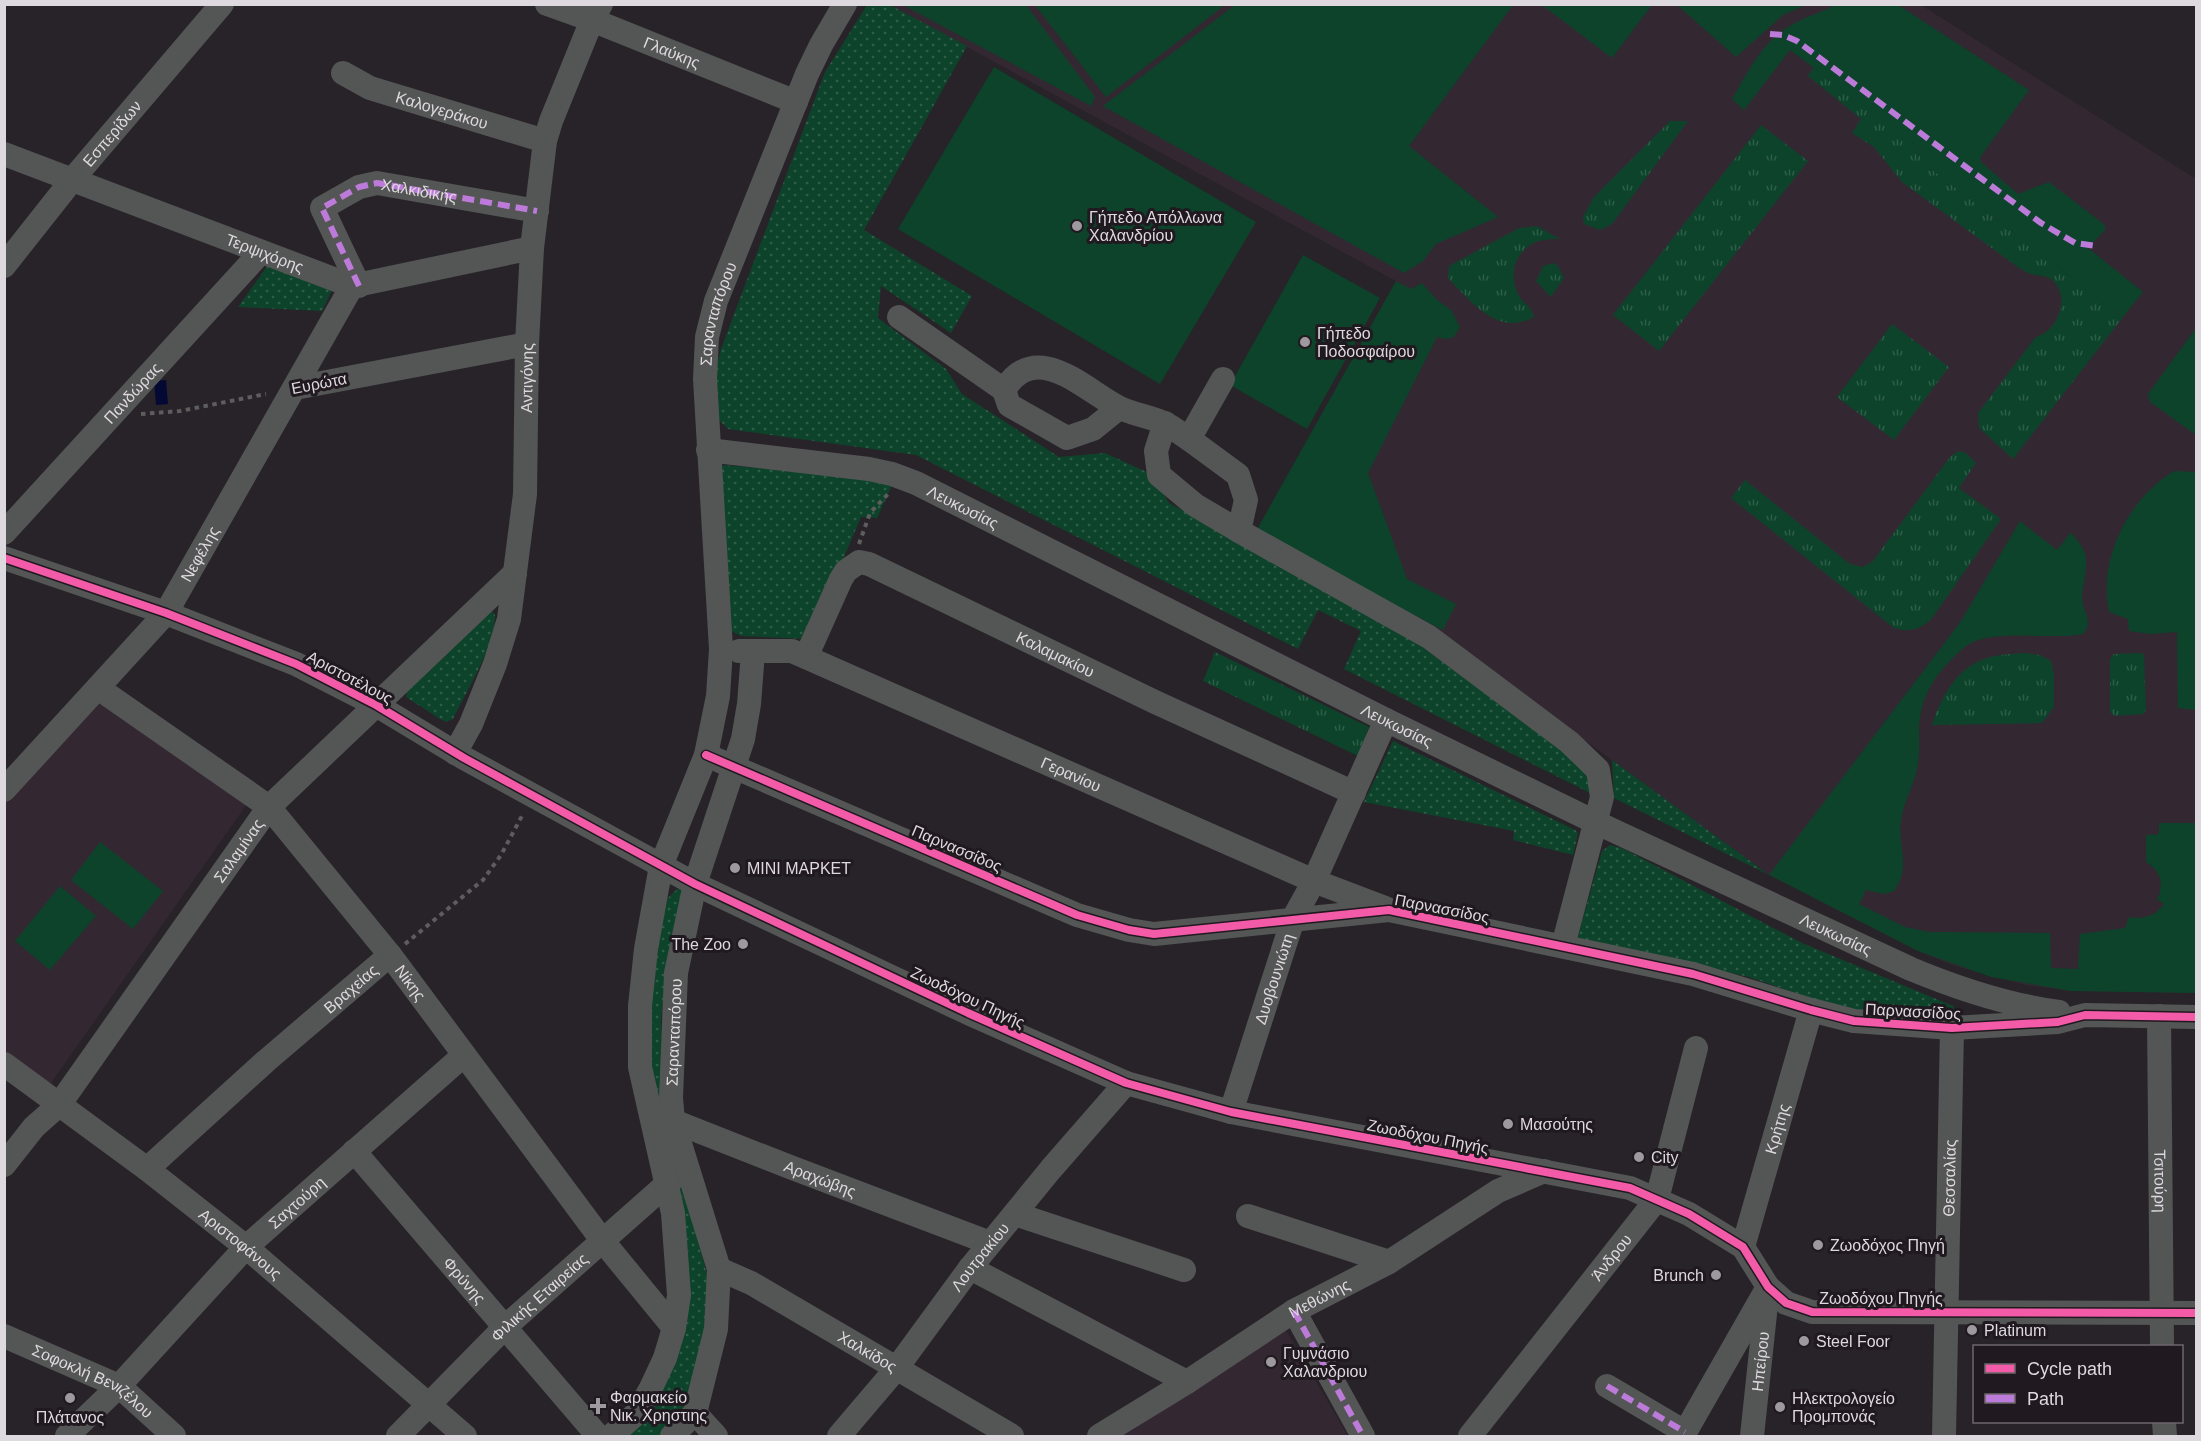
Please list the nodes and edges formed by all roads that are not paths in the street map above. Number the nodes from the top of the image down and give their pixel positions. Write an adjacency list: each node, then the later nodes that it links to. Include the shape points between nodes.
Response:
1 (222, 4): 9 (street, Εσπερίδων)
2 (547, 4): 4 (street, Γλαύκης)
3 (845, 4): 6 (street, Σαρανταπόρου, via 821,45)
4 (596, 12): 6 (street, Γλαύκης); 7 (street, Αντιγόνης)
5 (343, 73): 7 (street, Καλογεράκου, via 370,88)
6 (796, 102): 23 (street, Σαρανταπόρου, via 716,301 707,337)
7 (545, 141): 10 (street, Αντιγόνης)
8 (4, 154): 9 (street, Τερψιχόρης)
9 (72, 180): 12 (street, Τερψιχόρης); 13 (street, Εσπερίδων)
10 (537, 211): 11 (street, Αντιγόνης); 14 (street, Χαλκιδικής, via 377,183 358,187 322,208)
11 (532, 248): 14 (street); 16 (street, Αντιγόνης)
12 (261, 252): 14 (street, Τερψιχόρης); 25 (street, Πανδώρας)
13 (4, 266)
14 (355, 286): 18 (street, Νεφέλης)
15 (899, 316): 19 (street)
16 (527, 344): 18 (street, Ευρώτα); 27 (street, Αντιγόνης, via 525,494)
17 (1223, 379): 22 (street)
18 (295, 388): 28 (street, Νεφέλης)
19 (1004, 390): 20 (street, via 1012,377 1034,367 1066,373); 20 (street, via 1009,405 1066,438 1093,429)
20 (1119, 408): 21 (street)
21 (1165, 423): 22 (street); 24 (street, via 1156,451 1159,475 1195,505)
22 (1189, 439): 24 (street, via 1238,475 1246,500)
23 (708, 450): 29 (street, Σαρανταπόρου); 34 (street, Λευκωσίας, via 870,469 904,479)
24 (1239, 531): 41 (street, via 1429,637 1569,742 1598,770 1602,796)
25 (4, 533)
26 (4, 558): 28 (street, Αριστοτέλους)
27 (515, 573): 33 (street, Σαλαμίνας); 35 (street, Αντιγόνης, via 509,619 495,664)
28 (166, 613): 32 (street, Νεφέλης); 33 (street, Αριστοτέλους, via 296,664)
29 (721, 649): 30 (street); 36 (street, Σαρανταπόρου, via 718,696)
30 (753, 652): 31 (street, Γερανίου, via 792,651); 37 (street, Σαρανταπόρου, via 749,704)
31 (806, 657): 39 (street, Καλαμακίου, via 846,571 859,562 869,564); 43 (street, Γερανίου)
32 (98, 688): 38 (street, Νεφέλης); 40 (street, Νίκης)
33 (376, 705): 35 (street, Αριστοτέλους); 40 (street, Σαλαμίνας)
34 (1386, 720): 39 (street, Δυοβουνιώτη); 41 (street, Λευκωσίας)
35 (455, 753): 42 (street, Αριστοτέλους)
36 (706, 755): 37 (street, Παρνασσίδος); 42 (street, Σαρανταπόρου)
37 (734, 766): 44 (street, Σαρανταπόρου); 46 (street, Παρνασσίδος, via 1077,915 1110,925 1154,934)
38 (4, 790)
39 (1354, 793): 43 (street, Δυοβουνιώτη)
40 (269, 807): 48 (street, Νίκης); 58 (street, Σαλαμίνας)
41 (1595, 822): 47 (street); 50 (street, Λευκωσίας, via 1955,987 2013,1004)
42 (661, 866): 44 (street, Ζωοδόχου Πηγής); 60 (street, Σαρανταπόρου, via 640,1006 640,1067)
43 (1314, 881): 45 (street, Γερανίου); 46 (street, Δυοβουνιώτη)
44 (695, 884): 57 (street, Ζωοδόχου Πηγής); 60 (street, Σαρανταπόρου, via 676,972 671,1098)
45 (1389, 910): 46 (street, Παρνασσίδος); 47 (street, Παρνασσίδος)
46 (1293, 919): 59 (street, Δυοβουνιώτη)
47 (1563, 946): 49 (street, Παρνασσίδος, via 1693,974)
48 (390, 956): 55 (street, Νίκης); 64 (street, Βραχείας)
49 (1811, 1011): 53 (street, Παρνασσίδος, via 1854,1021); 73 (street, Κρήτης)
50 (2085, 1015): 51 (street, Παρνασσίδος); 53 (street, Παρνασσίδος, via 2058,1022)
51 (2159, 1016): 52 (street, Παρνασσίδος); 81 (street, Τσιτούρη)
52 (2196, 1017)
53 (1952, 1028): 80 (street, Θεσσαλίας)
54 (1696, 1048): 67 (street, Άνδρου)
55 (464, 1055): 61 (street, Σαχτούρη); 70 (street, Νίκης)
56 (4, 1064): 58 (street, Αριστοφάνους)
57 (1126, 1083): 59 (street, Ζωοδόχου Πηγής); 68 (street, Λουτρακίου)
58 (59, 1105): 62 (street, Σαλαμίνας, via 34,1127); 64 (street, Αριστοφάνους)
59 (1231, 1112): 65 (street, Ζωοδόχου Πηγής)
60 (662, 1121): 63 (street, Σαρανταπόρου); 66 (street, Σαρανταπόρου); 71 (street, Αραχώβης)
61 (354, 1151): 72 (street, Σαχτούρη); 83 (street, Φρύνης)
62 (4, 1165)
63 (688, 1167): 66 (street, Φιλικής Εταιρείας); 76 (street, Σαρανταπόρου)
64 (147, 1169): 72 (street, Αριστοφάνους)
65 (1544, 1171): 67 (street, Ζωοδόχου Πηγής, via 1630,1188); 74 (street, Μεθώνης, via 1498,1191)
66 (668, 1182): 70 (street, Φιλικής Εταιρείας); 84 (street, Σαρανταπόρου, via 680,1296)
67 (1657, 1199): 73 (street, Ζωοδόχου Πηγής); 106 (street, Άνδρου)
68 (1015, 1214): 71 (street, Λουτρακίου); 77 (street)
69 (1248, 1216): 74 (street)
70 (602, 1240): 83 (street, Φιλικής Εταιρείας); 84 (street, Νίκης)
71 (990, 1243): 75 (street, Λουτρακίου)
72 (246, 1247): 89 (street, Σαχτούρη); 91 (street, Αριστοφάνους)
73 (1743, 1247): 78 (street, Ζωοδόχου Πηγής)
74 (1389, 1262): 79 (street, Μεθώνης)
75 (970, 1268): 87 (street, Λουτρακίου); 88 (street)
76 (719, 1269): 87 (street, Χαλκίδος, via 751,1283); 92 (street, Σαρανταπόρου, via 716,1329)
77 (1184, 1270)
78 (1768, 1287): 80 (street, Ζωοδόχου Πηγής, via 1786,1303 1812,1312); 93 (street); 107 (street, Ηπείρου)
79 (1294, 1311): 88 (street, Μεθώνης); 105 (street)
80 (1946, 1312): 81 (street, Ζωοδόχου Πηγής); 108 (street, Θεσσαλίας)
81 (2161, 1313): 82 (street, Ζωοδόχου Πηγής); 86 (street, Τσιτούρη)
82 (2196, 1313)
83 (505, 1327): 91 (street, Φιλικής Εταιρείας); 98 (street, Φρύνης)
84 (674, 1328): 99 (street, Σαρανταπόρου, via 665,1358 637,1413)
85 (4, 1336): 89 (street, Σοφοκλή Βενιζέλου)
86 (2162, 1345)
87 (896, 1369): 102 (street, Λουτρακίου); 103 (street, Χαλκίδος)
88 (1187, 1382): 104 (street, Μεθώνης)
89 (119, 1386): 94 (street, Σαχτούρη); 95 (street, Σοφοκλή Βενιζέλου)
90 (1607, 1386): 93 (street)
91 (430, 1405): 96 (street, Φιλικής Εταιρείας); 97 (street, Αριστοφάνους)
92 (695, 1413): 100 (street, Σαρανταπόρου); 101 (street)
93 (1684, 1434)
94 (67, 1437)
95 (174, 1437)
96 (398, 1437)
97 (465, 1437)
98 (598, 1437)
99 (611, 1437)
100 (672, 1437)
101 (716, 1437)
102 (839, 1437)
103 (1012, 1437)
104 (1099, 1437)
105 (1363, 1437)
106 (1470, 1437)
107 (1752, 1437)
108 (1944, 1437)

